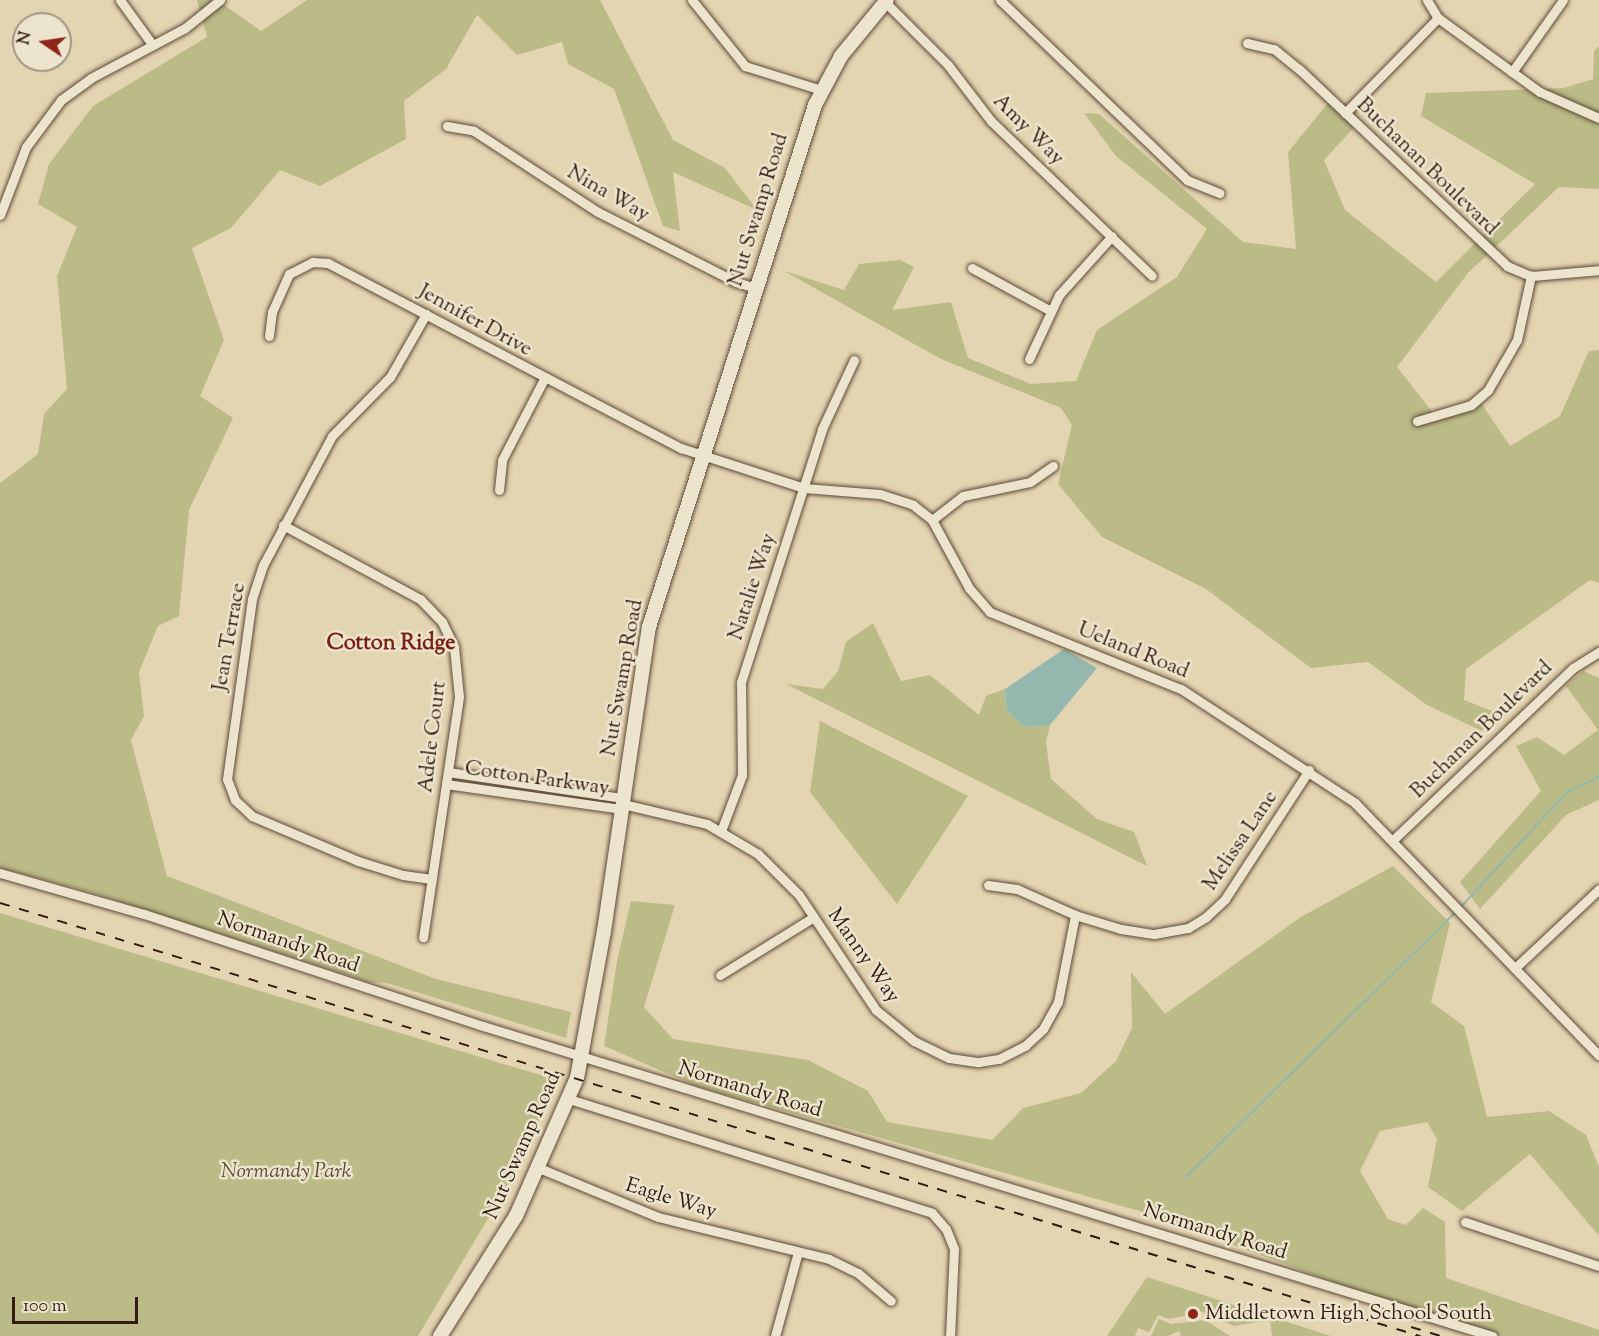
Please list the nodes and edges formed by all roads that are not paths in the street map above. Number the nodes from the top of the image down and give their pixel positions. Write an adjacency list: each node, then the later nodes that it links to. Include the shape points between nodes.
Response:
1 (120, 0): 10 (street)
2 (219, 0): 10 (street, via 202,17)
3 (692, 0): 12 (street, via 745,66)
4 (1000, 0): 16 (street, via 1187,180)
5 (1427, 0): 8 (street)
6 (1563, 0): 11 (street)
7 (886, 1): 12 (main road, Nut Swamp Road, via 847,47); 19 (street, Amy Way, via 948,65 991,121)
8 (1438, 18): 11 (street); 13 (street)
9 (1247, 43): 13 (street, Buchanan Boulevard, via 1267,46 1282,54)
10 (152, 44): 17 (street, via 61,100 26,147)
11 (1512, 72): 14 (street, via 1564,106)
12 (821, 90): 24 (main road, Nut Swamp Road)
13 (1345, 113): 23 (street, Buchanan Boulevard, via 1498,260)
14 (1599, 118)
15 (447, 126): 24 (street, Nina Way, via 474,131 598,212 736,282)
16 (1219, 193)
17 (2, 202): 18 (street)
18 (0, 215)
19 (1112, 236): 22 (street, Amy Way); 25 (street, via 1063,288)
20 (972, 268): 25 (street)
21 (1599, 270): 23 (street)
22 (1152, 276)
23 (1532, 276): 31 (street, via 1517,340 1488,390 1471,405)
24 (756, 288): 32 (main road, Nut Swamp Road)
25 (1049, 310): 28 (street)
26 (426, 314): 27 (street, Jennifer Drive, via 336,266 313,262 287,277 272,312); 30 (street, Jennifer Drive); 37 (street, Jean Terrace, via 390,376 332,436)
27 (268, 336)
28 (1029, 359)
29 (854, 360): 34 (street, Natalie Way, via 828,414)
30 (544, 379): 32 (street, Jennifer Drive); 35 (street, via 502,460)
31 (1417, 422)
32 (703, 456): 34 (street, Ueland Road); 44 (main road, Nut Swamp Road, via 649,627)
33 (1053, 466): 36 (street, via 1029,482 963,496)
34 (804, 488): 36 (street, Ueland Road, via 888,495 913,505); 45 (street, Natalie Way, via 741,682 742,775)
35 (499, 490)
36 (932, 520): 39 (street, Ueland Road, via 969,588 990,612 1181,688)
37 (283, 525): 40 (street, Adele Court, via 410,592 442,622 456,652 460,677); 48 (street, Jean Terrace, via 252,598 227,766 231,793 252,816 323,847 391,872)
38 (1599, 651): 46 (street, Buchanan Boulevard, via 1573,668)
39 (1309, 770): 46 (street, Ueland Road, via 1355,803); 51 (street, Melissa Lane, via 1225,899 1206,917 1188,928 1154,934)
40 (448, 772): 41 (street, Adele Court); 42 (street, Cotton Parkway)
41 (446, 784): 43 (street, Cotton Parkway); 48 (street, Adele Court)
42 (532, 784): 43 (street); 44 (street, Cotton Parkway)
43 (531, 796): 44 (street, Cotton Parkway)
44 (623, 804): 45 (street, Manny Way, via 680,814); 57 (main road, Nut Swamp Road)
45 (722, 831): 52 (street, Manny Way, via 774,868)
46 (1393, 840): 54 (street, Ueland Road)
47 (0, 873): 57 (street, Normandy Road, via 144,914)
48 (432, 879): 53 (street, Adele Court)
49 (988, 885): 51 (street, Melissa Lane, via 1017,889)
50 (1599, 889): 54 (street)
51 (1075, 915): 52 (street, Manny Way, via 1058,1002 1049,1021 1020,1050 979,1062 940,1055 891,1025 868,1000)
52 (814, 916): 55 (street)
53 (423, 937)
54 (1515, 968): 56 (street, Ueland Road)
55 (720, 975)
56 (1599, 1056)
57 (583, 1057): 58 (main road, Nut Swamp Road); 67 (street, Normandy Road)
58 (569, 1099): 59 (main road, Nut Swamp Road); 66 (street, via 932,1213 946,1229 954,1249)
59 (539, 1168): 61 (street, Eagle Way, via 650,1214); 64 (main road, Nut Swamp Road, via 506,1235)
60 (1465, 1222): 62 (street)
61 (798, 1252): 63 (street, Eagle Way, via 850,1269); 65 (street)
62 (1599, 1266)
63 (891, 1301)
64 (440, 1336)
65 (775, 1336)
66 (950, 1336)
67 (1492, 1336)

